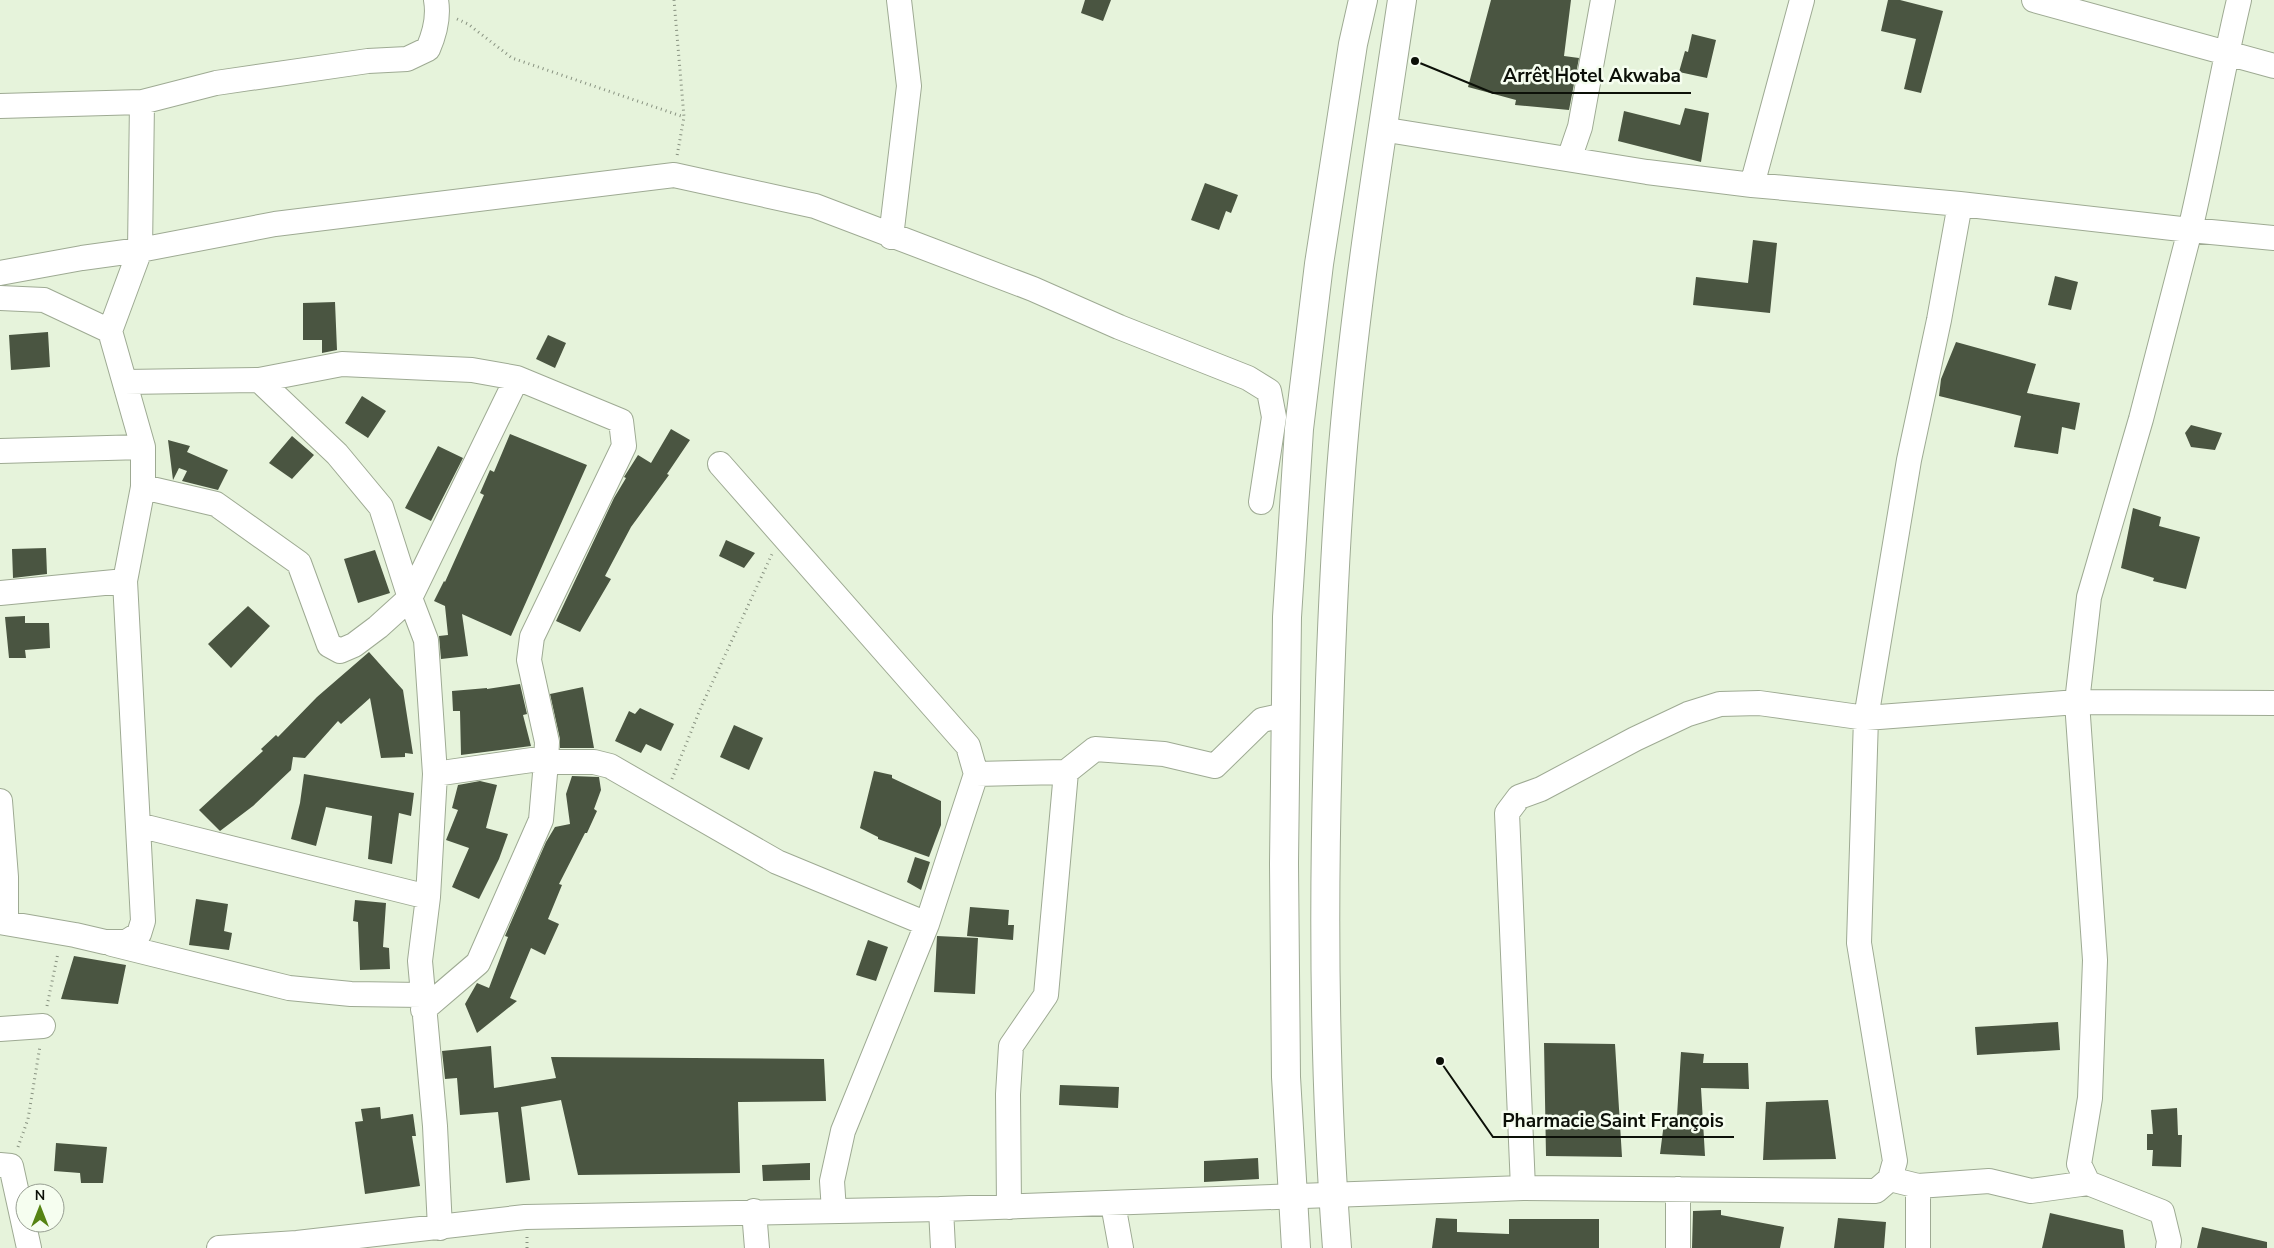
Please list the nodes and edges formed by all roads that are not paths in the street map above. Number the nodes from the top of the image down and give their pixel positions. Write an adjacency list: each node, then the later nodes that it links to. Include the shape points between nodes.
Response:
1 (899, 0): 18 (street, via 909,86)
2 (1363, 0): 37 (main road, via 1353,44 1319,264 1299,429 1287,618)
3 (1402, 0): 13 (main road)
4 (1603, 0): 14 (street, via 1580,127)
5 (1802, 0): 15 (street)
6 (2034, 0): 9 (street)
7 (2239, 0): 9 (street)
8 (437, 5): 11 (street, via 434,34 428,49 407,59 368,61 216,83)
9 (2227, 52): 10 (street); 17 (street, via 2210,148)
10 (2274, 66)
11 (142, 102): 12 (street); 20 (street)
12 (0, 106)
13 (1381, 129): 14 (street); 58 (main road, via 1360,282 1333,564 1324,884)
14 (1569, 159): 15 (street)
15 (1752, 185): 16 (street)
16 (1960, 204): 17 (street); 38 (street, via 1909,460)
17 (2190, 230): 19 (street); 35 (street, via 2141,419 2089,597)
18 (891, 237): 20 (street, via 815,206 674,175 275,224); 31 (street, via 1033,289 1248,378 1269,391 1274,416)
19 (2274, 238)
20 (140, 250): 21 (street); 23 (street)
21 (0, 274)
22 (0, 298): 23 (street, via 44,300)
23 (110, 331): 26 (street)
24 (517, 378): 25 (street, via 472,370 342,364); 34 (street); 39 (street, via 621,421 624,446 532,637 530,660 547,742)
25 (259, 380): 26 (street); 34 (street, via 337,454 381,507)
26 (125, 382): 27 (street)
27 (143, 447): 28 (street); 30 (street)
28 (0, 451)
29 (720, 464): 42 (street, via 968,746)
30 (143, 487): 32 (street); 34 (street, via 216,504 299,563 329,645 340,651 354,646)
31 (1261, 502)
32 (125, 581): 33 (street); 44 (street)
33 (0, 593)
34 (410, 598): 41 (street, via 426,640)
35 (2077, 702): 36 (street); 38 (street); 54 (street, via 2095,960 2090,1098 2078,1164)
36 (2274, 703)
37 (1285, 715): 40 (street, via 1262,720 1215,766 1164,754 1095,749); 59 (main road, via 1286,1077)
38 (1866, 718): 53 (street, via 1859,943 1895,1161); 56 (street, via 1759,704 1720,704 1688,714 1541,789 1519,797 1507,813)
39 (546, 762): 41 (street, via 532,760); 47 (street, via 594,762 610,766 777,862); 49 (street, via 541,820 478,963)
40 (1066, 772): 42 (street); 61 (street, via 1046,995 1011,1046)
41 (436, 774): 45 (street)
42 (976, 774): 47 (street)
43 (0, 801): 46 (street, via 6,877)
44 (138, 825): 45 (street); 48 (street, via 141,927 139,934 126,942)
45 (428, 898): 49 (street, via 420,961)
46 (3, 922): 48 (street)
47 (927, 924): 63 (street, via 843,1130 832,1181)
48 (105, 942): 49 (street, via 289,988)
49 (422, 1003): 65 (street, via 435,1126)
50 (43, 1026): 51 (street)
51 (0, 1029)
52 (6, 1165): 67 (street)
53 (1890, 1179): 55 (street); 57 (street, via 1876,1191)
54 (2088, 1183): 55 (street, via 2031,1191 1989,1181); 76 (street, via 2162,1212)
55 (1918, 1186): 75 (street)
56 (1523, 1188): 57 (street); 58 (street)
57 (1678, 1189): 74 (street)
58 (1333, 1196): 59 (street); 73 (main road)
59 (1293, 1198): 60 (street); 72 (main road)
60 (1113, 1204): 61 (street); 71 (street)
61 (1009, 1207): 62 (street)
62 (941, 1209): 63 (street); 70 (street)
63 (834, 1211): 64 (street)
64 (754, 1212): 65 (street, via 525,1216); 69 (street)
65 (431, 1235): 66 (street)
66 (297, 1246): 68 (street)
67 (28, 1248)
68 (220, 1248)
69 (757, 1248)
70 (943, 1248)
71 (1120, 1248)
72 (1296, 1248)
73 (1337, 1248)
74 (1678, 1248)
75 (1918, 1248)
76 (2168, 1248)

